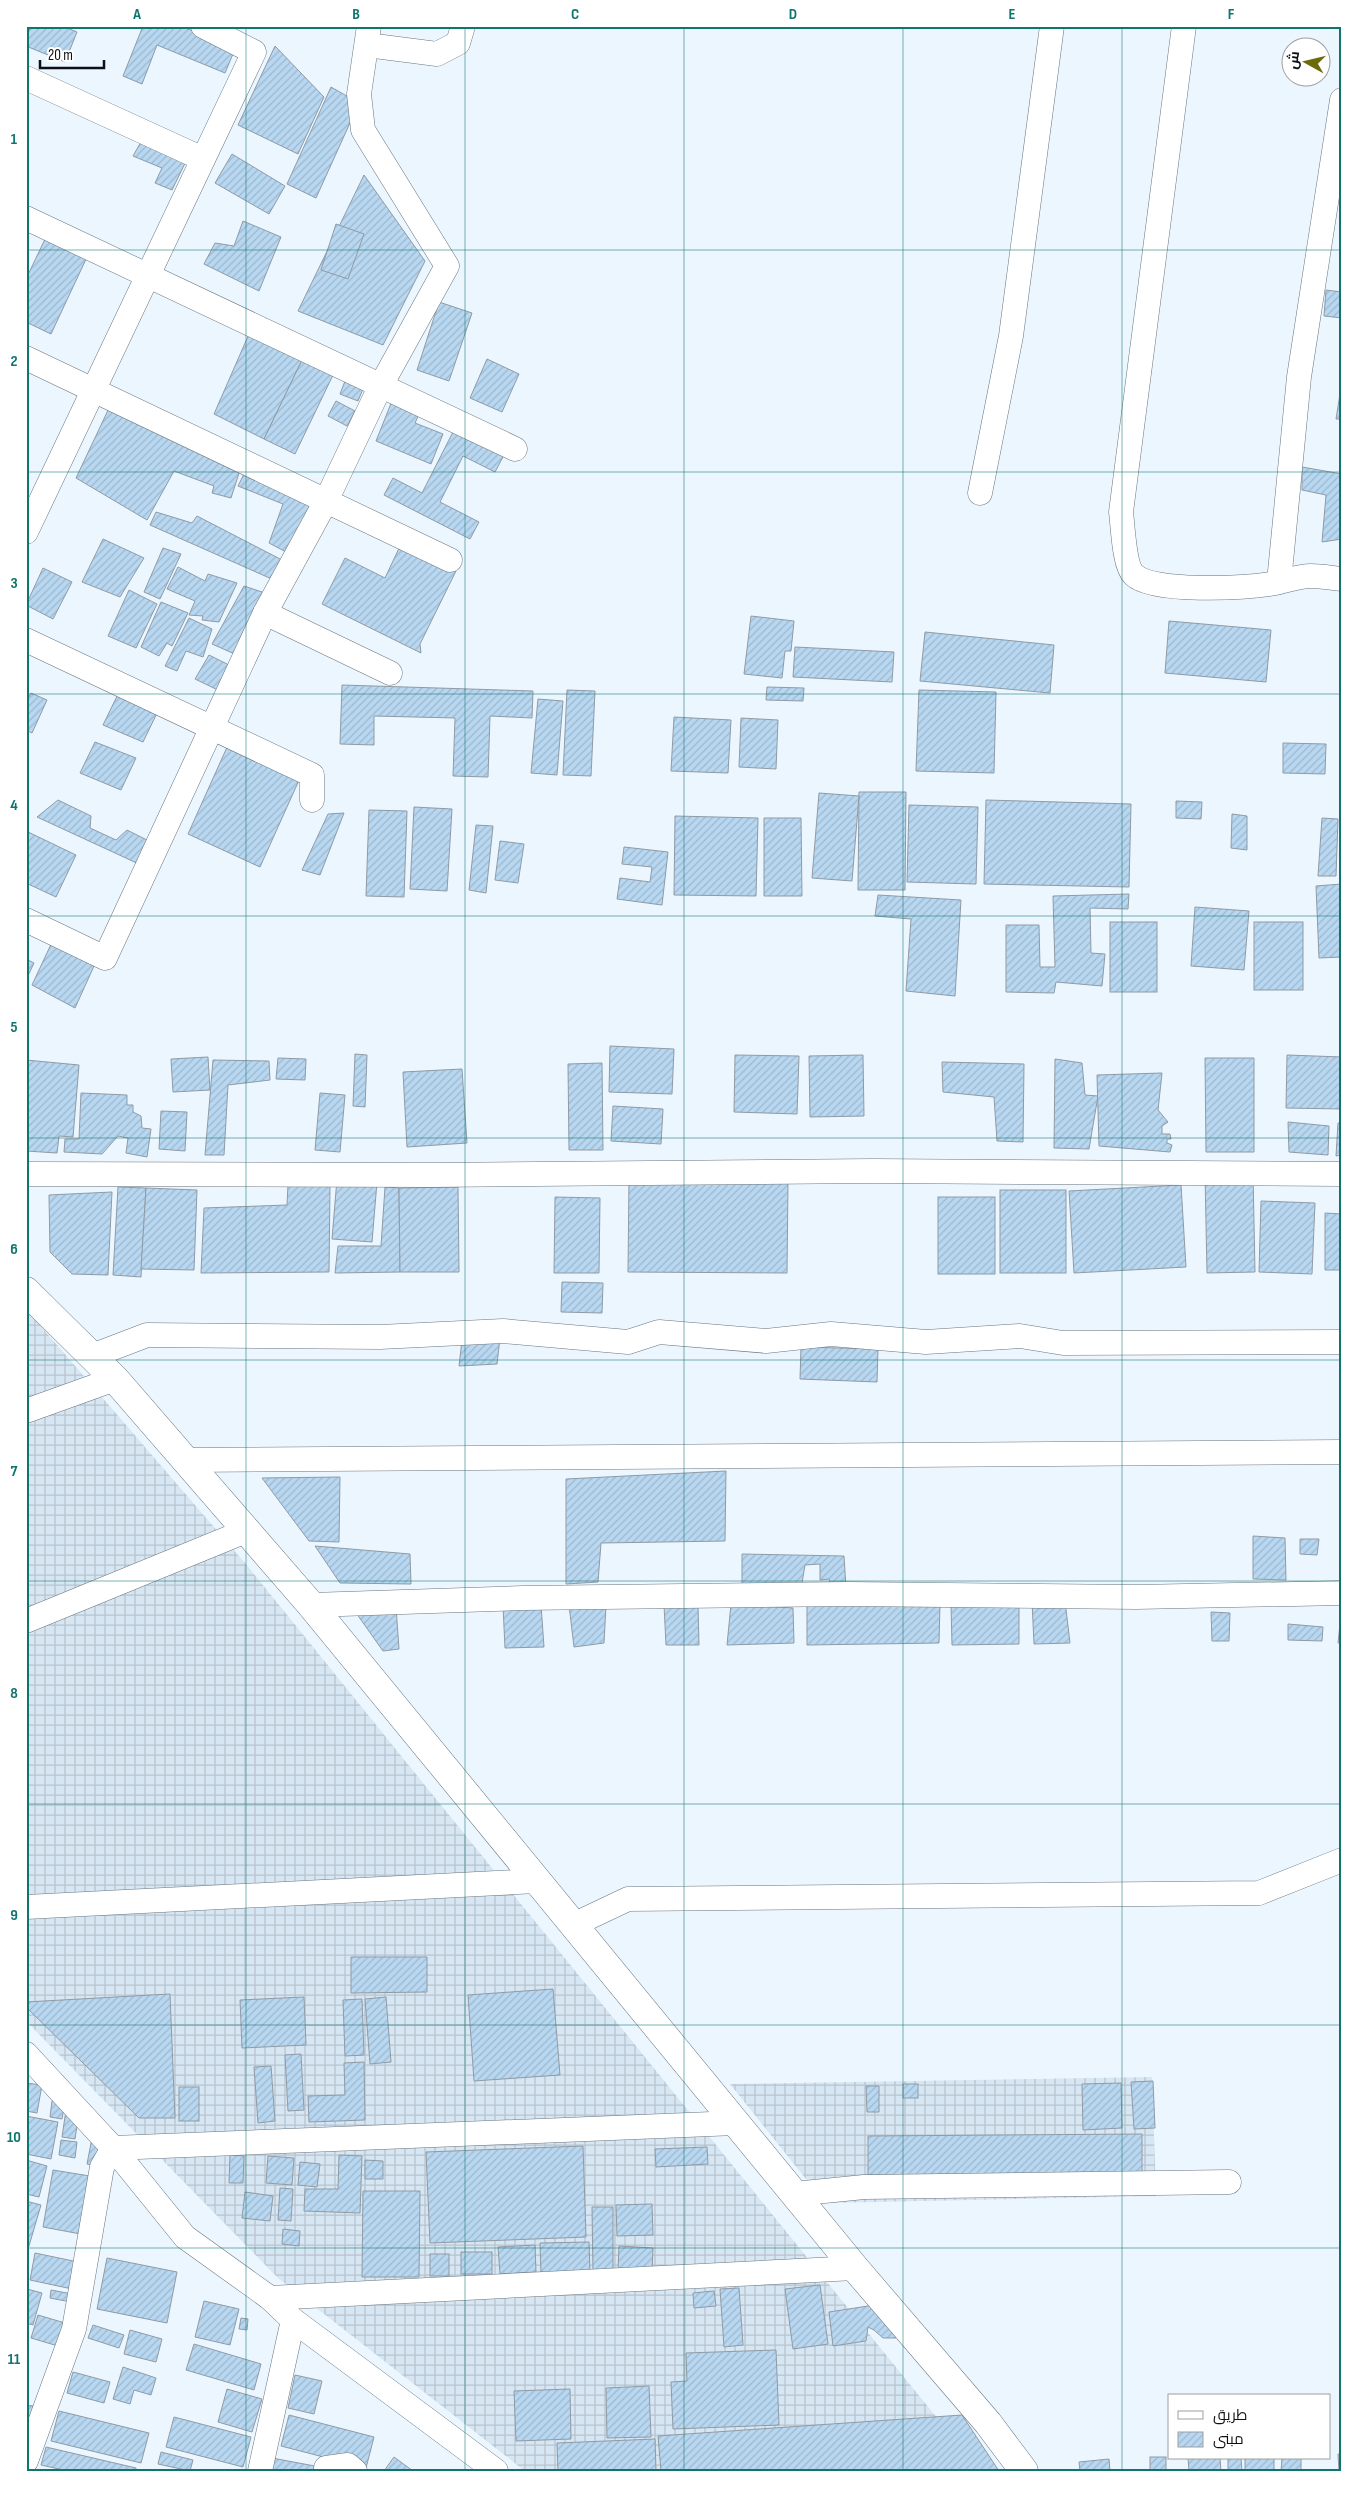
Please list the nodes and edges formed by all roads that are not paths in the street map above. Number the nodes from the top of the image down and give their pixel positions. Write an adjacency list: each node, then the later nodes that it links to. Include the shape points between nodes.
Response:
1 (203, 26): 8 (street, via 254,52)
2 (463, 26): 5 (street, via 458,43 437,54)
3 (1052, 26): 15 (street, via 1011,336)
4 (1184, 26): 21 (street, via 1121,512 1126,554 1132,574 1146,582 1201,588)
5 (368, 36): 12 (street, via 359,94 364,130 447,266)
6 (26, 78): 8 (street)
7 (1342, 100): 21 (street, via 1299,377)
8 (203, 159): 10 (street)
9 (26, 218): 10 (street)
10 (148, 276): 12 (street); 13 (street)
11 (26, 358): 13 (street)
12 (380, 386): 14 (street); 17 (street)
13 (94, 390): 16 (street); 17 (street)
14 (515, 450)
15 (980, 493)
16 (33, 500): 18 (street)
17 (326, 501): 19 (street); 22 (street)
18 (26, 532)
19 (450, 560)
20 (1342, 579): 21 (street, via 1310,576)
21 (1279, 582)
22 (265, 613): 24 (street); 25 (street)
23 (26, 640): 25 (street)
24 (390, 673)
25 (212, 728): 26 (street, via 312,775); 27 (street, via 105,958)
26 (312, 800)
27 (26, 920)
28 (26, 1174): 29 (street)
29 (1342, 1174)
30 (26, 1291): 32 (main road)
31 (1342, 1342): 32 (street, via 1063,1343 1020,1336 926,1342 831,1334 766,1341 659,1332 628,1342 503,1331 380,1337 147,1335)
32 (92, 1356): 33 (main road)
33 (115, 1379): 34 (street); 36 (main road)
34 (26, 1410)
35 (1342, 1452): 36 (street)
36 (185, 1460): 37 (main road)
37 (246, 1531): 39 (main road); 40 (street)
38 (1342, 1593): 39 (street, via 1136,1597 848,1594)
39 (311, 1605): 42 (main road)
40 (26, 1621)
41 (1342, 1860): 44 (street, via 1259,1893 628,1900)
42 (537, 1881): 43 (street); 44 (main road)
43 (26, 1907)
44 (573, 1925): 46 (main road)
45 (26, 2054): 47 (street)
46 (736, 2123): 47 (street); 49 (main road)
47 (113, 2148): 51 (street, via 185,2237); 53 (street, via 102,2167 74,2329)
48 (1229, 2182): 49 (street, via 864,2187)
49 (794, 2194): 50 (main road)
50 (855, 2268): 51 (street); 58 (main road)
51 (270, 2298): 52 (street)
52 (293, 2320): 54 (street); 57 (street)
53 (26, 2461)
54 (260, 2471)
55 (326, 2471): 56 (street, via 326,2468 348,2465)
56 (355, 2471)
57 (496, 2471)
58 (1024, 2471)

